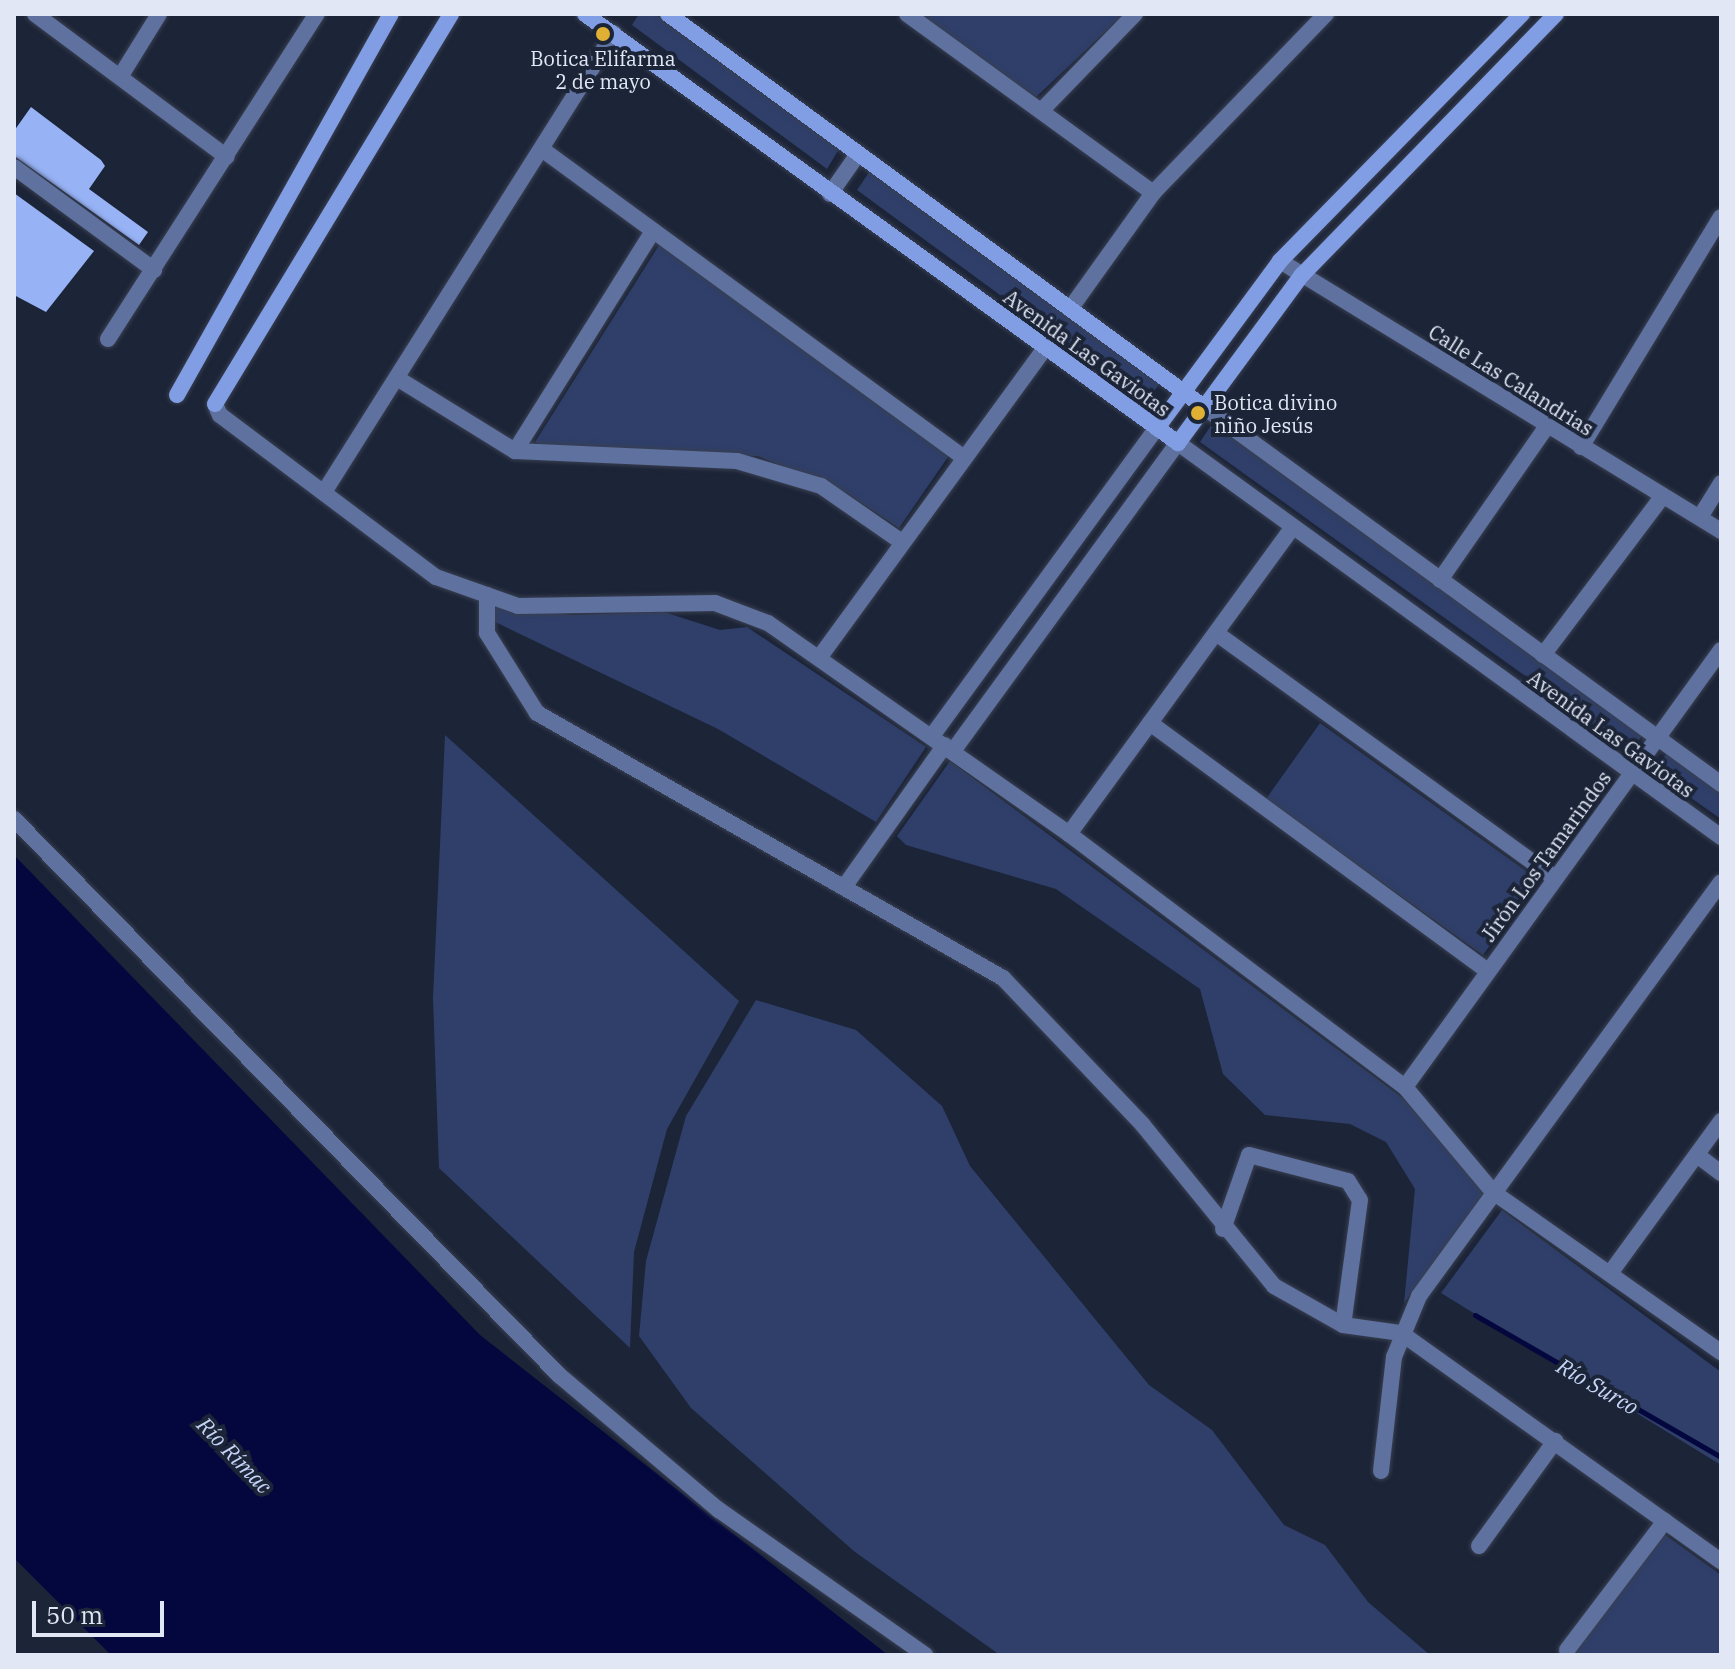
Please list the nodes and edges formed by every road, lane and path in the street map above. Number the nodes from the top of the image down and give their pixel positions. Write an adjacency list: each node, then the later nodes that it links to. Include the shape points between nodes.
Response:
1 (35, 14): 14 (street)
2 (159, 14): 14 (street)
3 (317, 14): 18 (street)
4 (391, 14): 32 (street)
5 (451, 14): 41 (street, via 215,404 220,415)
6 (585, 14): 13 (street, Avenida Las Gaviotas)
7 (668, 14): 17 (street, Avenida Las Gaviotas)
8 (907, 14): 15 (street)
9 (1135, 14): 15 (street)
10 (1326, 14): 20 (street)
11 (1522, 14): 24 (street)
12 (1556, 14): 26 (street)
13 (614, 33): 16 (street); 21 (street, Avenida Las Gaviotas)
14 (120, 77): 18 (street)
15 (1041, 111): 20 (street)
16 (543, 150): 23 (street); 30 (street)
17 (858, 154): 21 (street); 27 (street, Avenida Las Gaviotas)
18 (227, 157): 25 (street)
19 (14, 167): 25 (street)
20 (1153, 193): 27 (street)
21 (830, 194): 29 (street, Avenida Las Gaviotas)
22 (1721, 217): 37 (street)
23 (653, 231): 38 (street); 39 (street)
24 (1280, 261): 26 (street, Calle Las Calandrias); 31 (street)
25 (154, 270): 28 (street)
26 (1302, 275): 33 (street); 34 (street, Calle Las Calandrias)
27 (1070, 309): 31 (street, Avenida Las Gaviotas)
28 (108, 339)
29 (1045, 348): 35 (street, Avenida Las Gaviotas); 39 (street)
30 (400, 380): 38 (street); 41 (street)
31 (1183, 392): 33 (street, Avenida Las Gaviotas); 35 (street)
32 (177, 395)
33 (1204, 407): 36 (street); 47 (street, Avenida Las Gaviotas)
34 (1547, 426): 37 (street, Calle Las Calandrias); 47 (street)
35 (1157, 428): 36 (street, Avenida Las Gaviotas); 55 (street)
36 (1178, 443): 44 (street, Avenida Las Gaviotas); 55 (street)
37 (1581, 447): 42 (street, Calle Las Calandrias)
38 (515, 451): 46 (street, via 749,464 821,486)
39 (963, 457): 46 (street)
40 (1721, 483): 43 (street)
41 (326, 489): 48 (street, via 436,577)
42 (1663, 496): 43 (street, Calle Las Calandrias); 51 (street)
43 (1700, 517): 45 (street, Calle Las Calandrias)
44 (1292, 528): 49 (street); 56 (street, Avenida Las Gaviotas)
45 (1721, 531)
46 (902, 542): 52 (street)
47 (1440, 580): 51 (street, Avenida Las Gaviotas)
48 (487, 595): 52 (street, via 570,610 651,600 715,603 768,623); 63 (street, via 487,633 537,713)
49 (1216, 633): 53 (street); 61 (street)
50 (1721, 650): 54 (street, Jirón Los Tamarindos)
51 (1543, 655): 54 (street, Avenida Las Gaviotas)
52 (819, 658): 55 (street)
53 (1150, 723): 59 (street); 64 (street)
54 (1657, 737): 56 (street, Jirón Los Tamarindos); 57 (street, Avenida Las Gaviotas)
55 (944, 744): 59 (street); 63 (street)
56 (1631, 772): 60 (street, Avenida Las Gaviotas); 61 (street, Jirón Los Tamarindos)
57 (1721, 784)
58 (14, 819): 81 (street, via 559,1375 719,1510)
59 (1069, 834): 65 (street)
60 (1721, 837)
61 (1555, 878): 64 (street, Jirón Los Tamarindos)
62 (1721, 882): 69 (street)
63 (844, 887): 70 (street, via 1003,978 1142,1124)
64 (1488, 971): 65 (street, Jirón Los Tamarindos)
65 (1405, 1087): 69 (street)
66 (1721, 1121): 67 (street)
67 (1697, 1155): 68 (street); 71 (street)
68 (1721, 1173)
69 (1493, 1192): 71 (street); 73 (street, via 1421,1293)
70 (1223, 1229): 72 (street, via 1274,1286); 72 (street, via 1249,1155 1348,1181 1360,1200)
71 (1611, 1272): 74 (street)
72 (1343, 1325): 73 (street)
73 (1401, 1333): 75 (street); 76 (street)
74 (1721, 1352)
75 (1555, 1441): 77 (street); 78 (street)
76 (1381, 1471)
77 (1665, 1521): 79 (street); 80 (street)
78 (1479, 1546)
79 (1721, 1561)
80 (1567, 1650)
81 (925, 1655)

